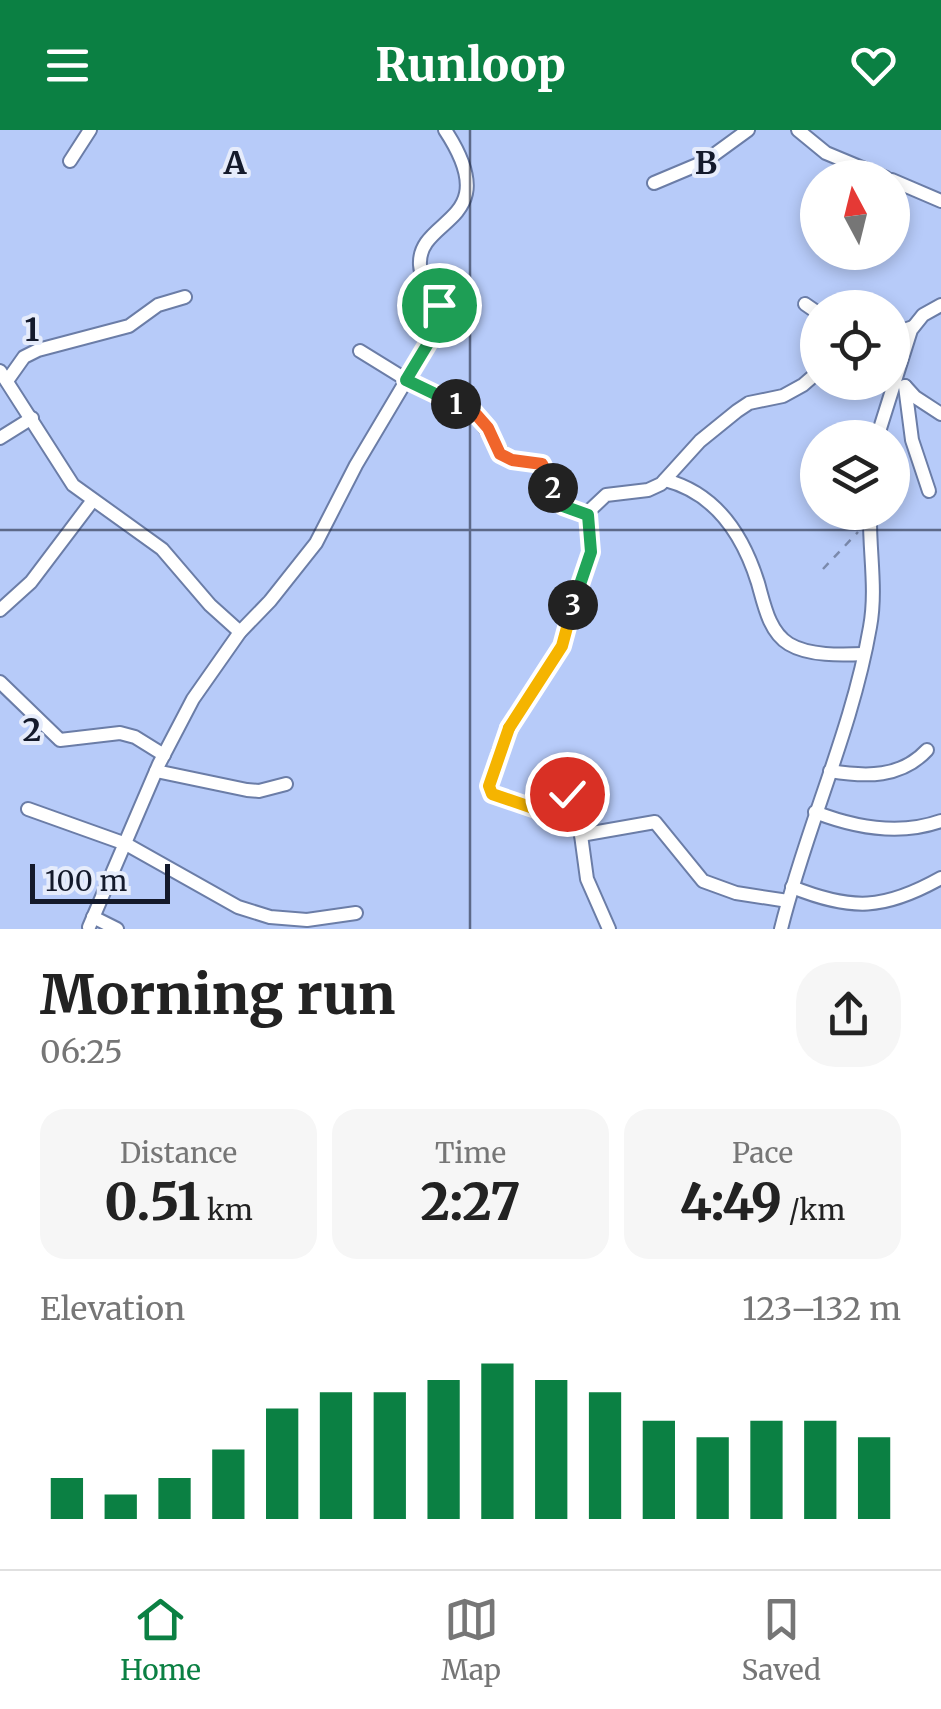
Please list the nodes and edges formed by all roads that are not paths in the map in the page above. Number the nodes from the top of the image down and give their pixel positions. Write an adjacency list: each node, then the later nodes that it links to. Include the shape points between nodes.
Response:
1 (90, 130): 6 (street)
2 (445, 130): 17 (street, via 459,151 465,202 422,250 422,275 441,322)
3 (748, 130): 7 (street, via 704,162)
4 (798, 130): 5 (street)
5 (844, 160)
6 (70, 161)
7 (654, 183)
8 (910, 187): 9 (street)
9 (941, 200)
10 (185, 297): 16 (street, via 158,305 130,326 38,350)
11 (941, 305): 12 (street)
12 (913, 326): 13 (street); 14 (street)
13 (910, 327)
14 (910, 340)
15 (360, 351): 17 (street)
16 (3, 376): 22 (street)
17 (406, 380): 27 (street, via 474,412 500,454 542,464 563,506); 30 (street, via 316,543)
18 (800, 388): 24 (street, via 749,403 700,441)
19 (910, 391): 21 (street)
20 (905, 400): 25 (street)
21 (941, 414)
22 (32, 418): 23 (street); 26 (street, via 60,468)
23 (0, 438)
24 (665, 480): 27 (street, via 648,490 606,495); 31 (street, via 704,495 719,510 750,562 773,627 789,644)
25 (930, 491)
26 (92, 500): 29 (street, via 31,582); 30 (street, via 162,549)
27 (588, 515): 41 (street, via 591,552 562,646 514,716 489,789 539,810 567,794)
28 (871, 530): 31 (street, via 874,595)
29 (0, 610)
30 (240, 632): 34 (street)
31 (864, 654): 36 (street)
32 (0, 682): 34 (street, via 60,740 120,733)
33 (927, 750): 36 (street, via 911,766 890,773)
34 (164, 755): 35 (street)
35 (156, 771): 37 (street, via 247,790); 42 (street)
36 (830, 771): 39 (street)
37 (286, 784)
38 (28, 809): 42 (street)
39 (815, 812): 40 (street, via 885,829); 44 (street)
40 (941, 821)
41 (581, 835): 44 (street, via 655,822 703,881 736,894); 48 (street, via 587,879)
42 (126, 844): 45 (street, via 238,907 270,917 307,920); 46 (street)
43 (941, 878): 44 (street, via 874,905)
44 (790, 894): 49 (street)
45 (356, 912)
46 (88, 925): 47 (street)
47 (117, 929)
48 (609, 929)
49 (781, 929)

